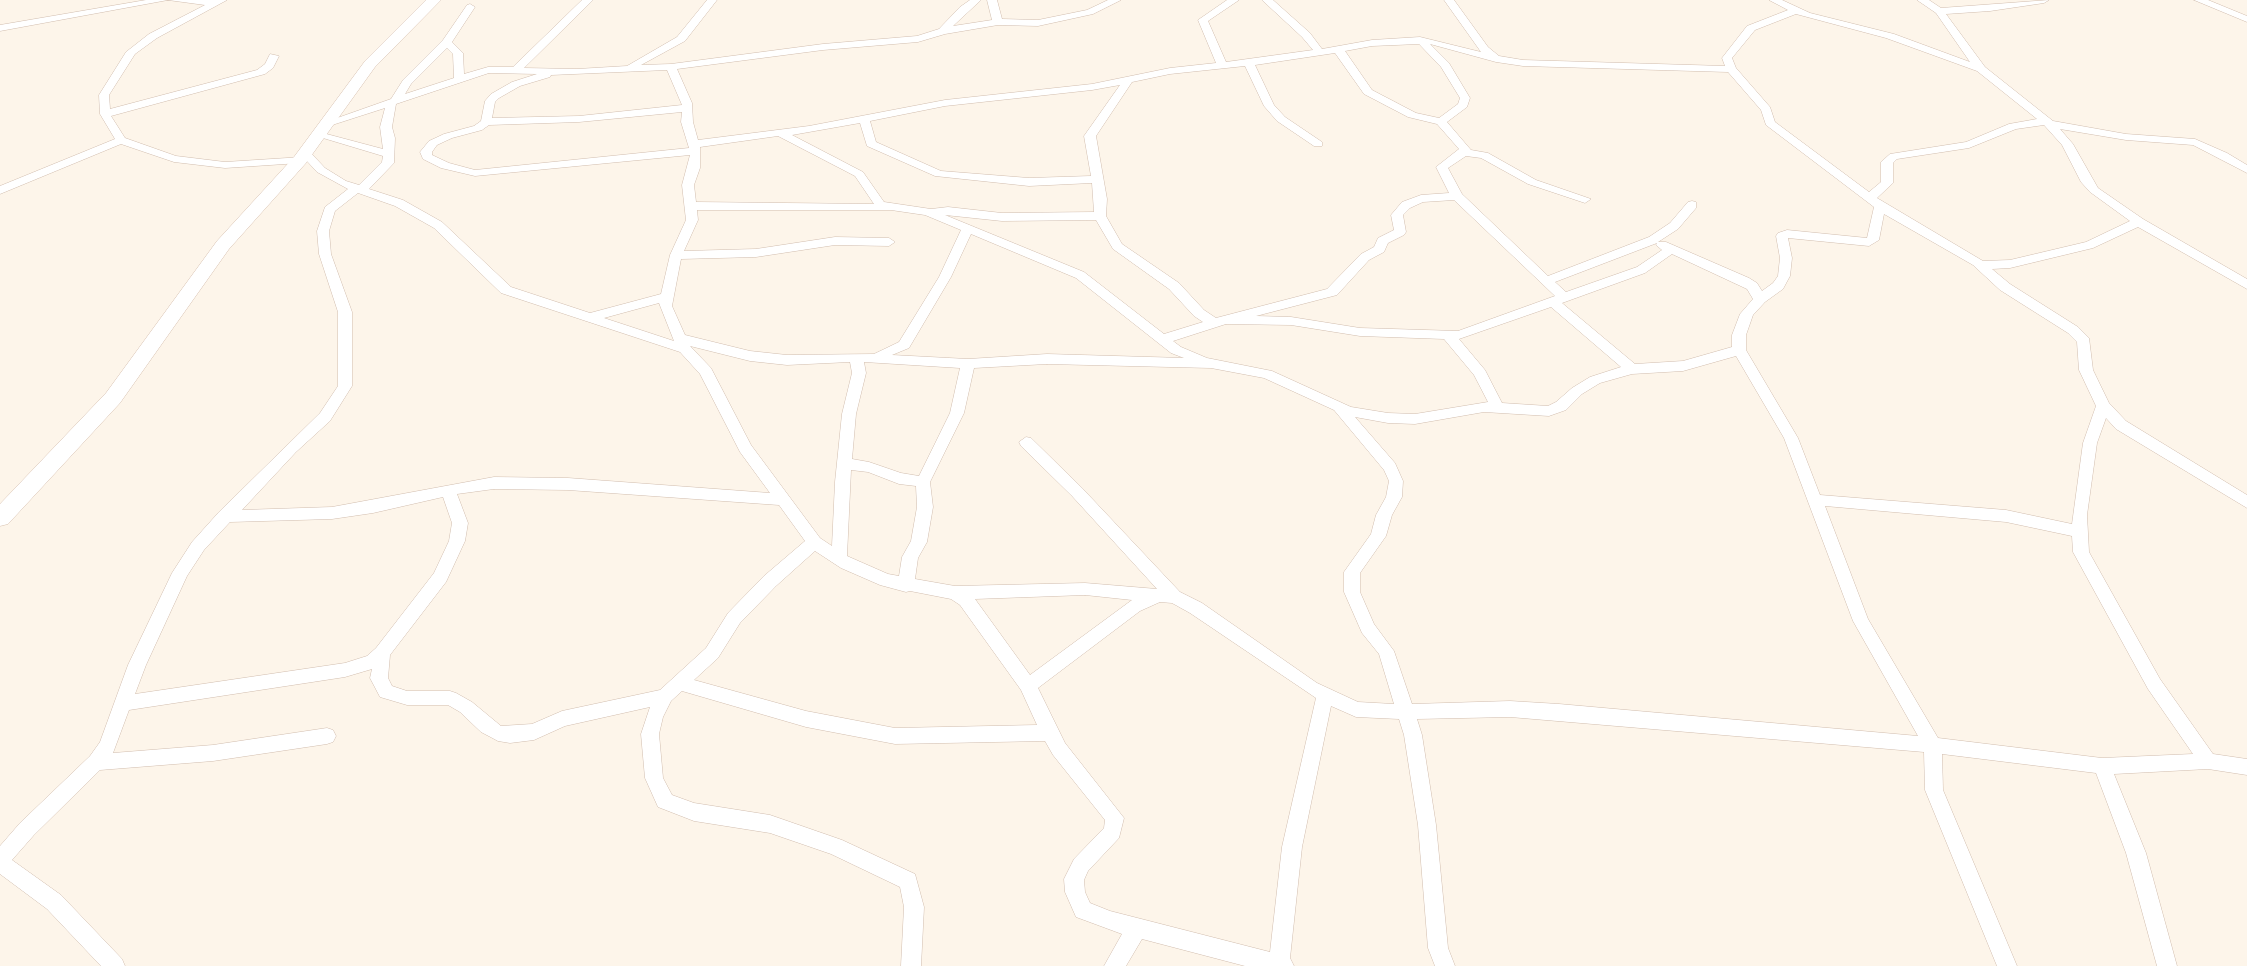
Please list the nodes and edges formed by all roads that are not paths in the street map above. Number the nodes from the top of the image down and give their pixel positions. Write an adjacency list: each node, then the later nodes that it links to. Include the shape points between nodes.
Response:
1 (163, 0): 22 (street)
2 (172, 0): 16 (street)
3 (434, 0): 47 (main road, via 370,64)
4 (588, 0): 33 (street)
5 (712, 0): 34 (street, via 681,39)
6 (976, 0): 23 (street)
7 (992, 0): 21 (street)
8 (1116, 0): 21 (street, via 1090,12 1049,22)
9 (1234, 0): 31 (street, via 1203,20)
10 (1268, 0): 27 (street)
11 (1449, 0): 29 (street, via 1484,49)
12 (1774, 0): 18 (street)
13 (1923, 0): 19 (street)
14 (2043, 0): 19 (street)
15 (2199, 0): 20 (street)
16 (220, 1): 42 (street, via 131,52 105,95)
17 (470, 7): 25 (street)
18 (1795, 11): 35 (street, via 1744,34 1729,54); 36 (street, via 1890,36)
19 (1939, 11): 36 (street)
20 (2247, 19)
21 (998, 22): 23 (street)
22 (0, 28)
23 (943, 31): 32 (street, via 909,40)
24 (1420, 40): 26 (street, via 1371,42); 29 (street, via 1449,44); 45 (street, via 1445,65 1465,98 1463,105)
25 (447, 42): 38 (street, via 458,53); 40 (street)
26 (1338, 49): 27 (street); 45 (street, via 1368,92 1404,112)
27 (1320, 53): 30 (street)
28 (274, 56): 42 (street, via 261,72)
29 (1499, 60): 35 (street)
30 (1249, 63): 31 (street); 50 (street, via 1269,105 1281,119)
31 (1222, 65): 39 (street, via 1170,70)
32 (671, 67): 34 (street); 41 (street)
33 (517, 69): 37 (street); 38 (street, via 488,70)
34 (623, 69): 37 (street)
35 (1731, 69): 61 (street, via 1763,104 1774,128)
36 (1981, 69): 46 (street)
37 (554, 72): 44 (street, via 516,84 495,96 490,101)
38 (459, 78): 40 (street)
39 (1128, 80): 43 (street, via 945,103); 56 (street, via 1091,133)
40 (393, 102): 47 (street); 53 (street, via 386,127)
41 (687, 108): 44 (street, via 579,119); 51 (street)
42 (105, 114): 49 (street)
43 (864, 118): 48 (street); 56 (street, via 871,144 939,174 1029,182)
44 (486, 122): 51 (street, via 434,143 426,152 427,157 464,172 490,173)
45 (1441, 122): 52 (street, via 1461,142)
46 (2048, 122): 55 (street, via 2126,136 2195,142); 61 (street, via 2013,126 1969,146 1894,156 1887,162 1887,183); 67 (street, via 2074,154 2087,182)
47 (324, 129): 53 (street); 54 (main road)
48 (780, 133): 51 (street); 64 (street, via 859,174 877,202)
49 (121, 140): 54 (street, via 154,154 201,164); 58 (street)
50 (1318, 144)
51 (695, 147): 63 (street, via 688,185)
52 (1465, 152): 59 (street, via 1442,167); 60 (street, via 1485,155 1532,182)
53 (388, 154): 57 (street, via 383,171)
54 (302, 157): 57 (street, via 327,174); 101 (main road, via 223,245 113,398)
55 (2247, 170)
56 (1098, 179): 66 (street)
57 (360, 188): 79 (street, via 399,202 438,225 506,290); 100 (street, via 329,210 323,231 325,254 345,312 345,386 325,417)
58 (0, 190)
59 (1457, 196): 74 (street); 80 (street, via 1421,199 1406,205 1397,214 1400,232 1365,257 1332,292)
60 (1585, 198)
61 (1875, 202): 73 (street); 77 (street, via 1873,240 1869,242 1783,234 1780,238 1786,258 1784,276 1779,286)
62 (1692, 205): 69 (street, via 1674,226)
63 (693, 206): 64 (street); 72 (street, via 692,220)
64 (890, 208): 65 (street)
65 (928, 212): 66 (street, via 1011,217); 68 (street)
66 (1100, 216): 80 (street, via 1117,246 1174,286 1199,313)
67 (2139, 222): 73 (street, via 2088,245 2010,264); 75 (street)
68 (968, 231): 82 (street, via 1080,275); 86 (street, via 904,345)
69 (1653, 240): 71 (street); 74 (street)
70 (889, 242): 72 (street, via 835,241 756,254)
71 (1671, 249): 77 (street, via 1744,281); 78 (street, via 1641,270)
72 (676, 255): 76 (street)
73 (1981, 265): 90 (street, via 2005,287 2081,336 2090,381)
74 (1547, 281): 78 (street)
75 (2247, 285)
76 (666, 297): 79 (street); 83 (street, via 667,312)
77 (1760, 298): 84 (street, via 1742,325)
78 (1560, 301): 81 (street); 89 (street)
79 (591, 317): 83 (street)
80 (1220, 321): 81 (street, via 1292,321 1360,332 1385,330); 82 (street)
81 (1450, 337): 91 (street, via 1480,374)
82 (1163, 339): 87 (street, via 1176,350)
83 (684, 344): 85 (street, via 770,359); 97 (street, via 706,371 745,448)
84 (1739, 350): 89 (street, via 1683,366); 98 (street, via 1791,438)
85 (856, 357): 86 (street); 94 (street, via 859,373 849,414)
86 (872, 357): 88 (street)
87 (1211, 363): 88 (street, via 1047,359); 92 (street, via 1267,374)
88 (968, 364): 95 (street, via 957,413)
89 (1632, 369): 91 (street, via 1595,380 1549,411)
90 (2103, 406): 99 (street, via 2121,425); 102 (street, via 2090,443 2079,515)
91 (1497, 407): 92 (street, via 1414,418 1371,416)
92 (1340, 409): 114 (street, via 1390,467 1396,481 1394,497 1378,536 1352,572 1351,581 1368,628 1386,651)
93 (1026, 442): 107 (street, via 1077,492)
94 (844, 464): 95 (street); 104 (street)
95 (923, 482): 105 (street, via 925,507)
96 (448, 489): 97 (street, via 494,483 568,484); 100 (street, via 332,513); 108 (street, via 460,523 457,541 440,577)
97 (784, 500): 103 (street)
98 (1816, 500): 102 (street, via 2006,516); 117 (street, via 1861,621)
99 (2247, 502)
100 (224, 516): 113 (street, via 180,573 137,665)
101 (0, 518)
102 (2081, 532): 118 (street, via 2081,552 2089,570 2154,684)
103 (814, 542): 104 (street); 109 (street, via 734,618 711,653)
104 (839, 559): 105 (street)
105 (906, 586): 106 (street)
106 (954, 593): 107 (street, via 1085,589); 110 (street, via 972,606)
107 (1168, 596): 110 (street, via 1134,606); 111 (street, via 1196,608)
108 (382, 653): 112 (street, via 379,678 386,692 406,698 450,698 487,727 510,735); 113 (street, via 372,662 345,670)
109 (680, 683): 112 (street); 115 (street, via 806,719 895,736)
110 (1028, 686): 115 (street)
111 (1325, 695): 114 (street, via 1356,709); 124 (street, via 1292,847)
112 (665, 696): 126 (street, via 650,734 654,778 665,801 694,812 770,824 835,846 908,881 914,907)
113 (124, 703): 119 (street, via 107,746)
114 (1406, 712): 117 (street, via 1510,709); 128 (street, via 1426,825 1438,948)
115 (1049, 733): 123 (street, via 1115,818 1112,832 1081,865 1074,879 1078,901 1083,910 1093,915)
116 (327, 736): 119 (street, via 213,753)
117 (1933, 745): 120 (street); 129 (street, via 1934,790)
118 (2208, 761): 120 (street); 121 (street)
119 (96, 762): 122 (street)
120 (2102, 766): 130 (street, via 2139,861)
121 (2247, 767)
122 (0, 861): 125 (street, via 54,902)
123 (1138, 927): 124 (street); 127 (street)
124 (1282, 965)
125 (115, 966)
126 (911, 966)
127 (1114, 966)
128 (1445, 966)
129 (2007, 966)
130 (2167, 966)

